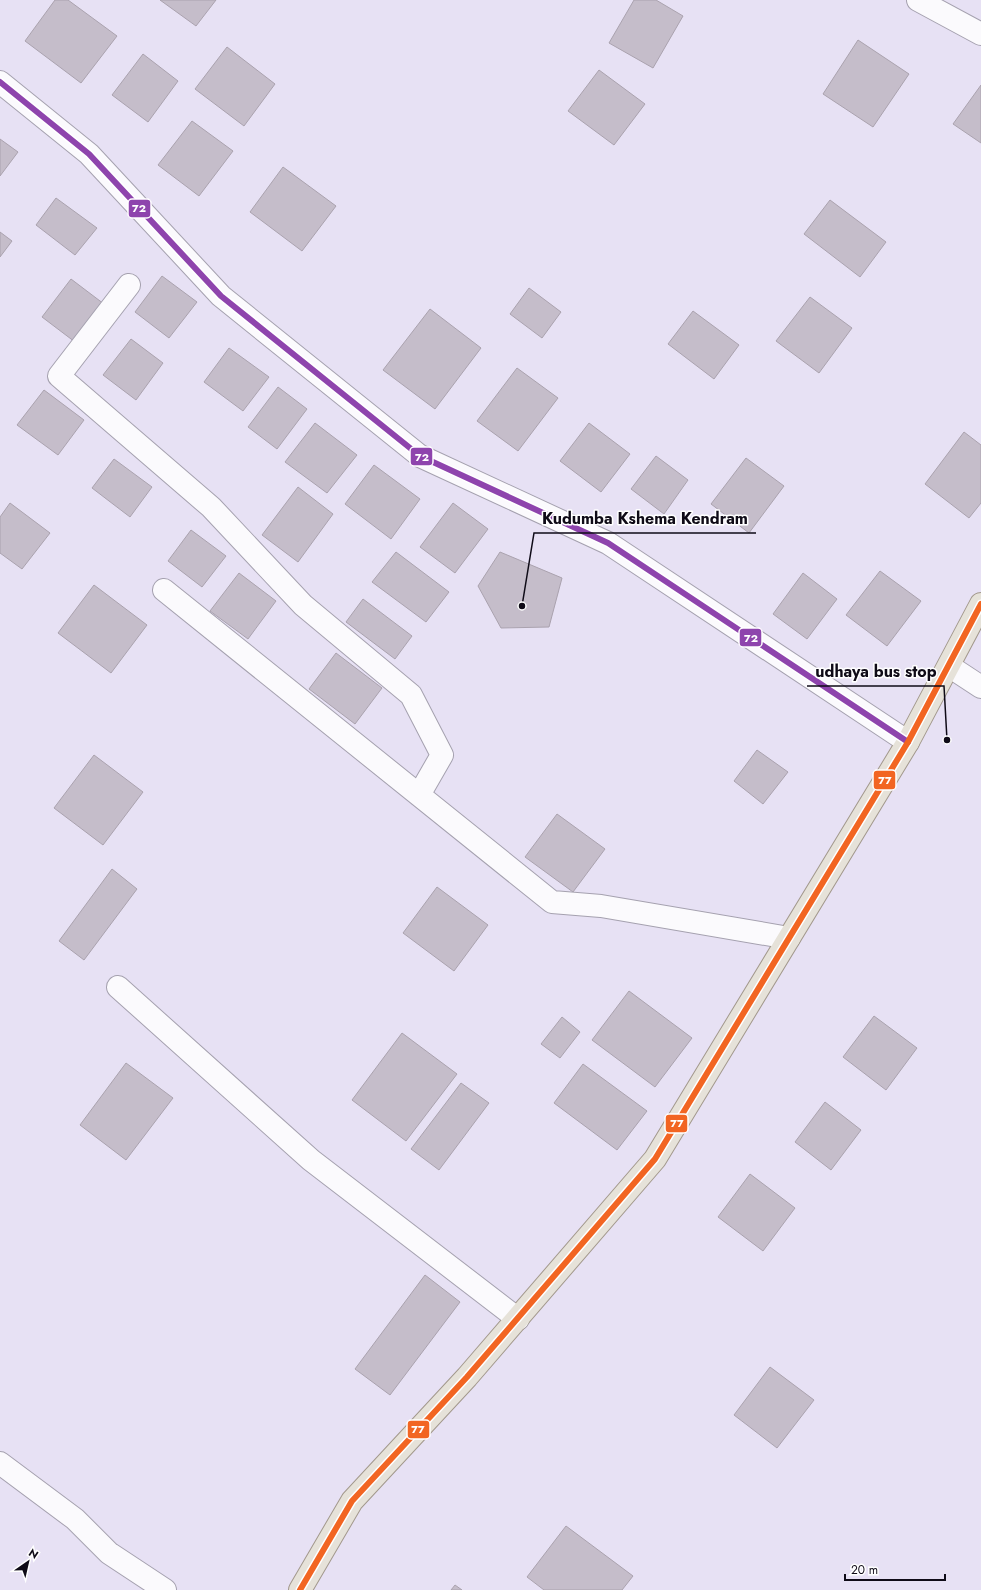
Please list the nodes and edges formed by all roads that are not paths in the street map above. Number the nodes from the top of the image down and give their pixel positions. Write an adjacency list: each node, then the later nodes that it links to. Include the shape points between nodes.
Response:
1 (918, 0): 2 (street)
2 (981, 34)
3 (0, 82): 9 (street, via 89,154 221,296 420,456 608,543)
4 (129, 285): 10 (street, via 59,376 211,508 303,605 411,695 442,755)
5 (164, 590): 10 (street)
6 (981, 604): 7 (main road)
7 (949, 666): 8 (street); 9 (main road)
8 (981, 687)
9 (908, 742): 11 (main road)
10 (419, 796): 11 (street, via 552,902 601,906)
11 (789, 938): 13 (main road, via 655,1159)
12 (118, 987): 13 (street, via 311,1160)
13 (518, 1319): 16 (main road, via 352,1501)
14 (0, 1463): 15 (street, via 75,1519 109,1553)
15 (165, 1590)
16 (300, 1590)

